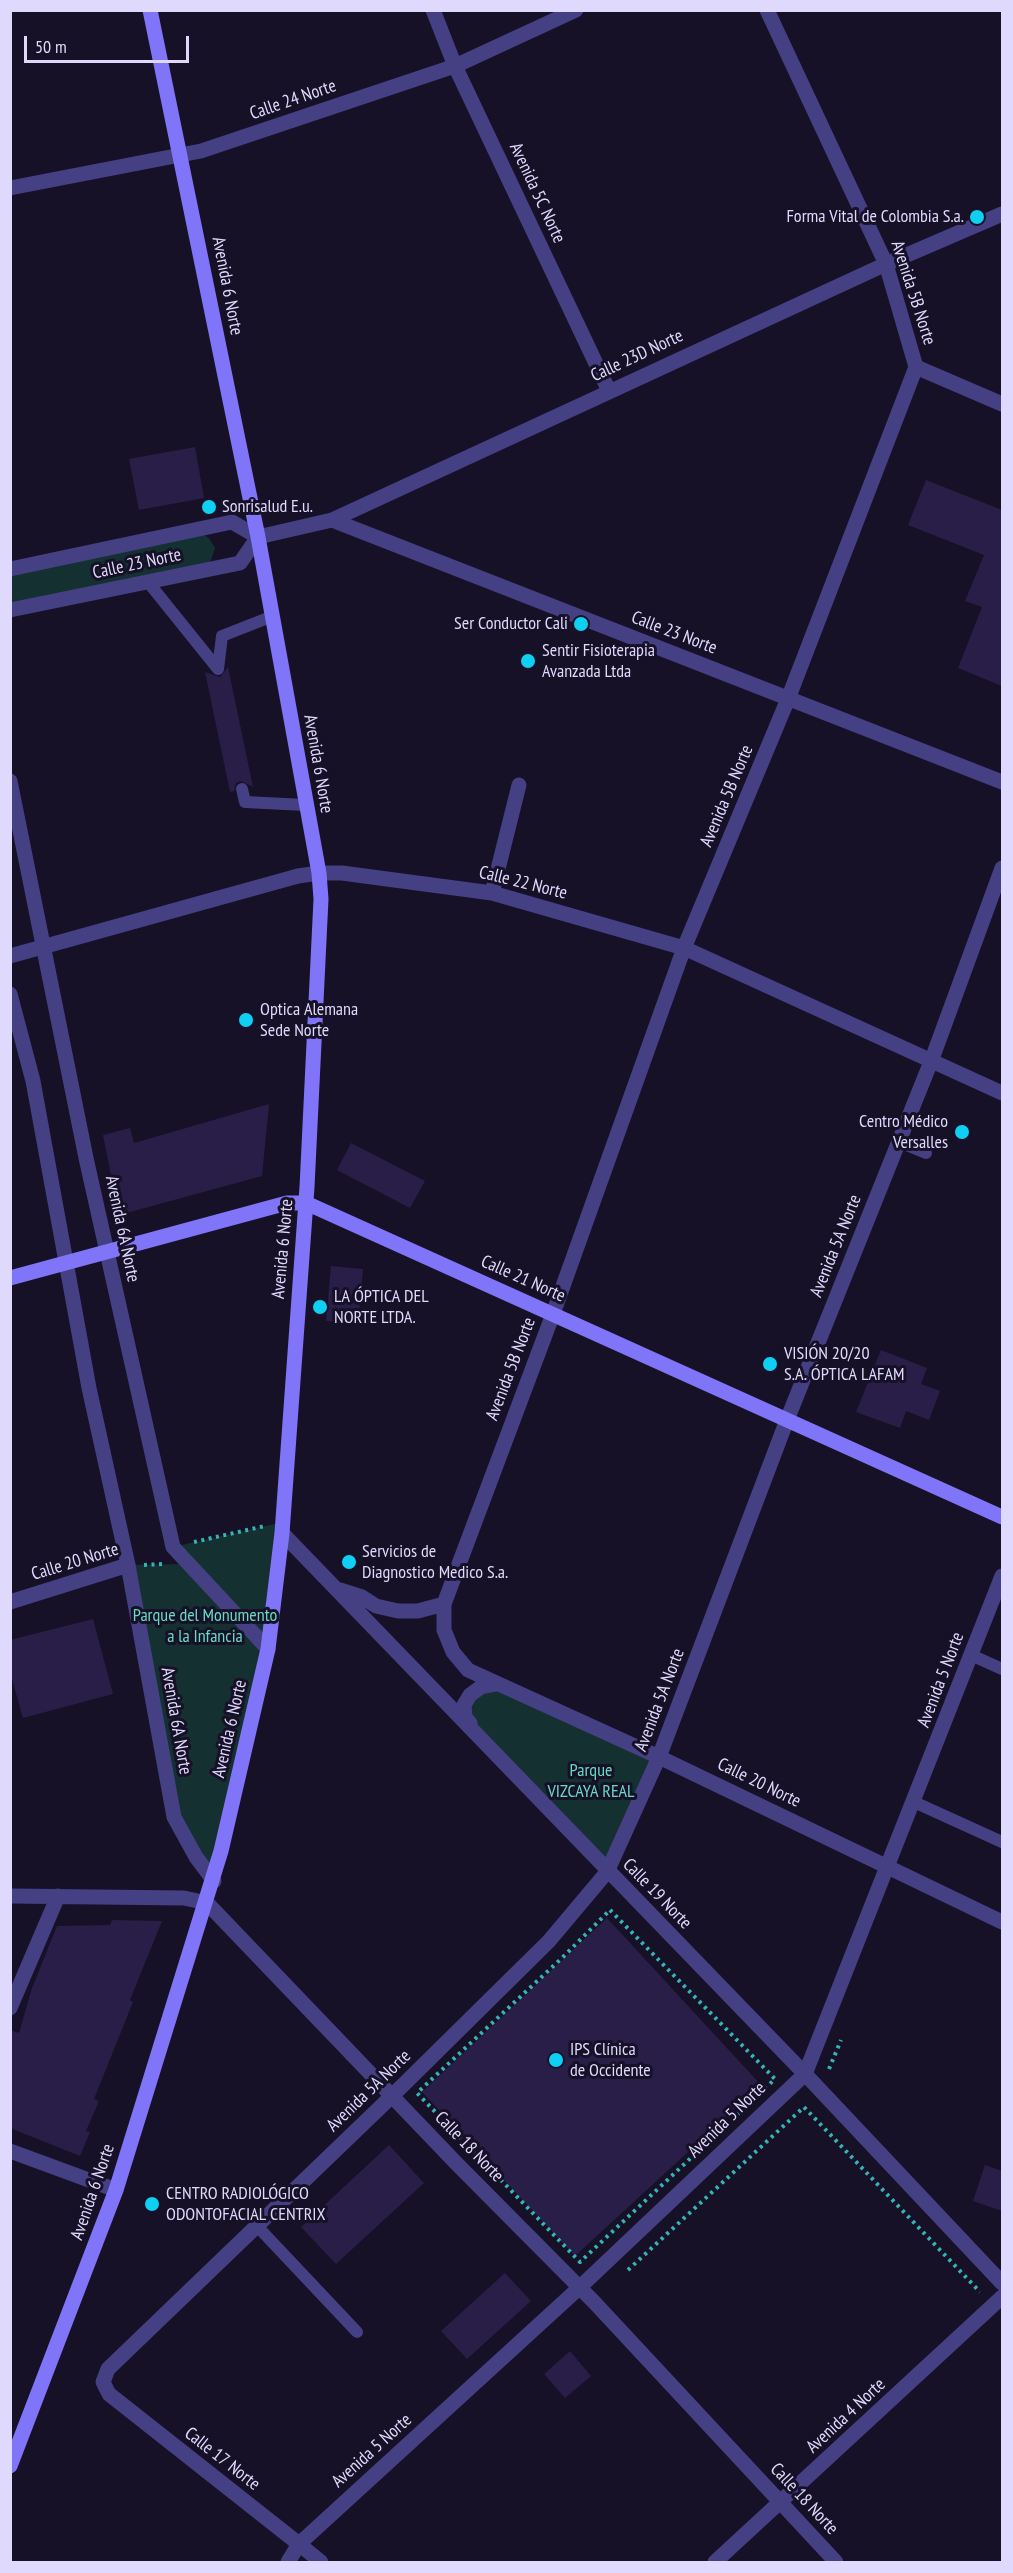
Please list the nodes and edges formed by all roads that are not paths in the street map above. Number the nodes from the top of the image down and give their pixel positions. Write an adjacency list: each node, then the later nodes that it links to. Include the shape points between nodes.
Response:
1 (150, 10): 6 (main road, Avenida 6 Norte)
2 (433, 10): 5 (street, Avenida 5C Norte)
3 (576, 10): 5 (street, Calle 24 Norte)
4 (767, 10): 9 (street, Avenida 5B Norte)
5 (455, 66): 6 (street, Calle 24 Norte); 11 (street, Avenida 5C Norte)
6 (180, 155): 7 (street, Calle 24 Norte); 14 (main road, Avenida 6 Norte)
7 (10, 188)
8 (1002, 214): 9 (street, Calle 23D Norte)
9 (886, 264): 10 (street, Avenida 5B Norte); 11 (street, Calle 23D Norte)
10 (916, 367): 12 (street); 19 (street, Avenida 5B Norte)
11 (609, 391): 13 (street, Calle 23D Norte)
12 (1002, 404)
13 (332, 520): 14 (street, Calle 23D Norte); 19 (street, Calle 23 Norte)
14 (258, 537): 15 (street, Calle 23 Norte, via 232,522); 16 (street, Calle 23 Norte, via 240,563); 18 (main road, Avenida 6 Norte)
15 (10, 569)
16 (148, 582): 17 (street, Calle 23 Norte); 18 (lane, via 218,669 222,636)
17 (10, 610)
18 (273, 616): 24 (main road, Avenida 6 Norte)
19 (788, 699): 21 (street, Calle 23 Norte); 29 (street, Avenida 5B Norte)
20 (10, 781): 28 (street, Avenida 6A Norte)
21 (1002, 782)
22 (519, 785): 27 (street)
23 (242, 789): 24 (lane, via 245,802)
24 (305, 805): 26 (main road, Avenida 6 Norte)
25 (1002, 868): 32 (street, Avenida 5A Norte)
26 (319, 873): 27 (street, Calle 22 Norte); 28 (street, Calle 22 Norte); 36 (main road, Avenida 6 Norte, via 321,899)
27 (492, 893): 29 (street, Calle 22 Norte)
28 (43, 948): 30 (street, Calle 22 Norte); 37 (street, Avenida 6A Norte)
29 (684, 948): 32 (street, Calle 22 Norte); 40 (street, Avenida 5B Norte)
30 (10, 956)
31 (10, 994): 38 (street, Avenida 6A Norte, via 33,1081)
32 (932, 1059): 33 (street, Calle 22 Norte); 34 (street, Avenida 5A Norte)
33 (1002, 1093)
34 (899, 1142): 35 (lane); 41 (street, Avenida 5A Norte)
35 (926, 1153)
36 (306, 1203): 37 (main road, Calle 21 Norte, via 287,1203); 40 (main road, Calle 21 Norte); 43 (main road, Avenida 6 Norte)
37 (107, 1252): 38 (main road, Calle 21 Norte); 49 (street, Avenida 6A Norte, via 172,1547)
38 (66, 1263): 39 (main road, Calle 21 Norte); 44 (street, Avenida 6A Norte)
39 (10, 1278)
40 (553, 1314): 41 (main road, Calle 21 Norte); 48 (street, Avenida 5B Norte)
41 (788, 1420): 42 (main road, Calle 21 Norte); 55 (street, Avenida 5A Norte)
42 (1002, 1517)
43 (283, 1528): 46 (street, Calle 19 Norte); 49 (main road, Avenida 6 Norte)
44 (128, 1565): 47 (street, Calle 20 Norte); 60 (street, Avenida 6A Norte, via 174,1817)
45 (1002, 1576): 50 (street, Avenida 5 Norte)
46 (337, 1589): 48 (street, via 398,1611 418,1611); 54 (street, Calle 19 Norte)
47 (10, 1602)
48 (444, 1604): 52 (street, Avenida 5B Norte, via 444,1630 453,1652)
49 (268, 1649): 60 (main road, Avenida 6 Norte)
50 (971, 1656): 51 (lane); 56 (street, Avenida 5 Norte)
51 (1002, 1669)
52 (468, 1670): 53 (street, Calle 20 Norte)
53 (496, 1683): 54 (street, via 481,1687 465,1704 465,1717); 55 (street, Calle 20 Norte)
54 (477, 1733): 59 (street, Calle 19 Norte)
55 (659, 1757): 58 (street, Calle 20 Norte); 59 (street, Avenida 5A Norte)
56 (914, 1802): 57 (lane); 58 (street, Avenida 5 Norte)
57 (1002, 1842)
58 (889, 1867): 64 (street, Calle 20 Norte); 66 (street, Avenida 5 Norte)
59 (607, 1872): 66 (street, Calle 19 Norte); 67 (street, Avenida 5A Norte, via 549,1941)
60 (214, 1881): 63 (main road, Avenida 6 Norte)
61 (10, 1896): 62 (street)
62 (58, 1896): 63 (street, via 184,1898); 65 (street)
63 (207, 1903): 67 (street, Calle 18 Norte); 69 (main road, Avenida 6 Norte)
64 (1002, 1922)
65 (10, 2008)
66 (805, 2074): 71 (street, Calle 19 Norte); 72 (street, Avenida 5 Norte)
67 (393, 2095): 70 (street, Avenida 5A Norte); 72 (street, Calle 18 Norte)
68 (10, 2151): 69 (street)
69 (116, 2190): 76 (main road, Avenida 6 Norte)
70 (257, 2226): 74 (lane); 75 (street, Avenida 5A Norte, via 108,2369)
71 (1002, 2283)
72 (579, 2288): 77 (street, Calle 18 Norte); 78 (street, Avenida 5 Norte)
73 (1002, 2297): 77 (street, Avenida 4 Norte)
74 (357, 2332)
75 (103, 2382): 78 (street, Calle 17 Norte, via 109,2394)
76 (11, 2461)
77 (780, 2503): 81 (street, Avenida 4 Norte); 82 (street, Calle 18 Norte)
78 (299, 2544): 79 (street, Avenida 5 Norte); 80 (street, Calle 17 Norte)
79 (288, 2562)
80 (321, 2562)
81 (715, 2562)
82 (836, 2562)

